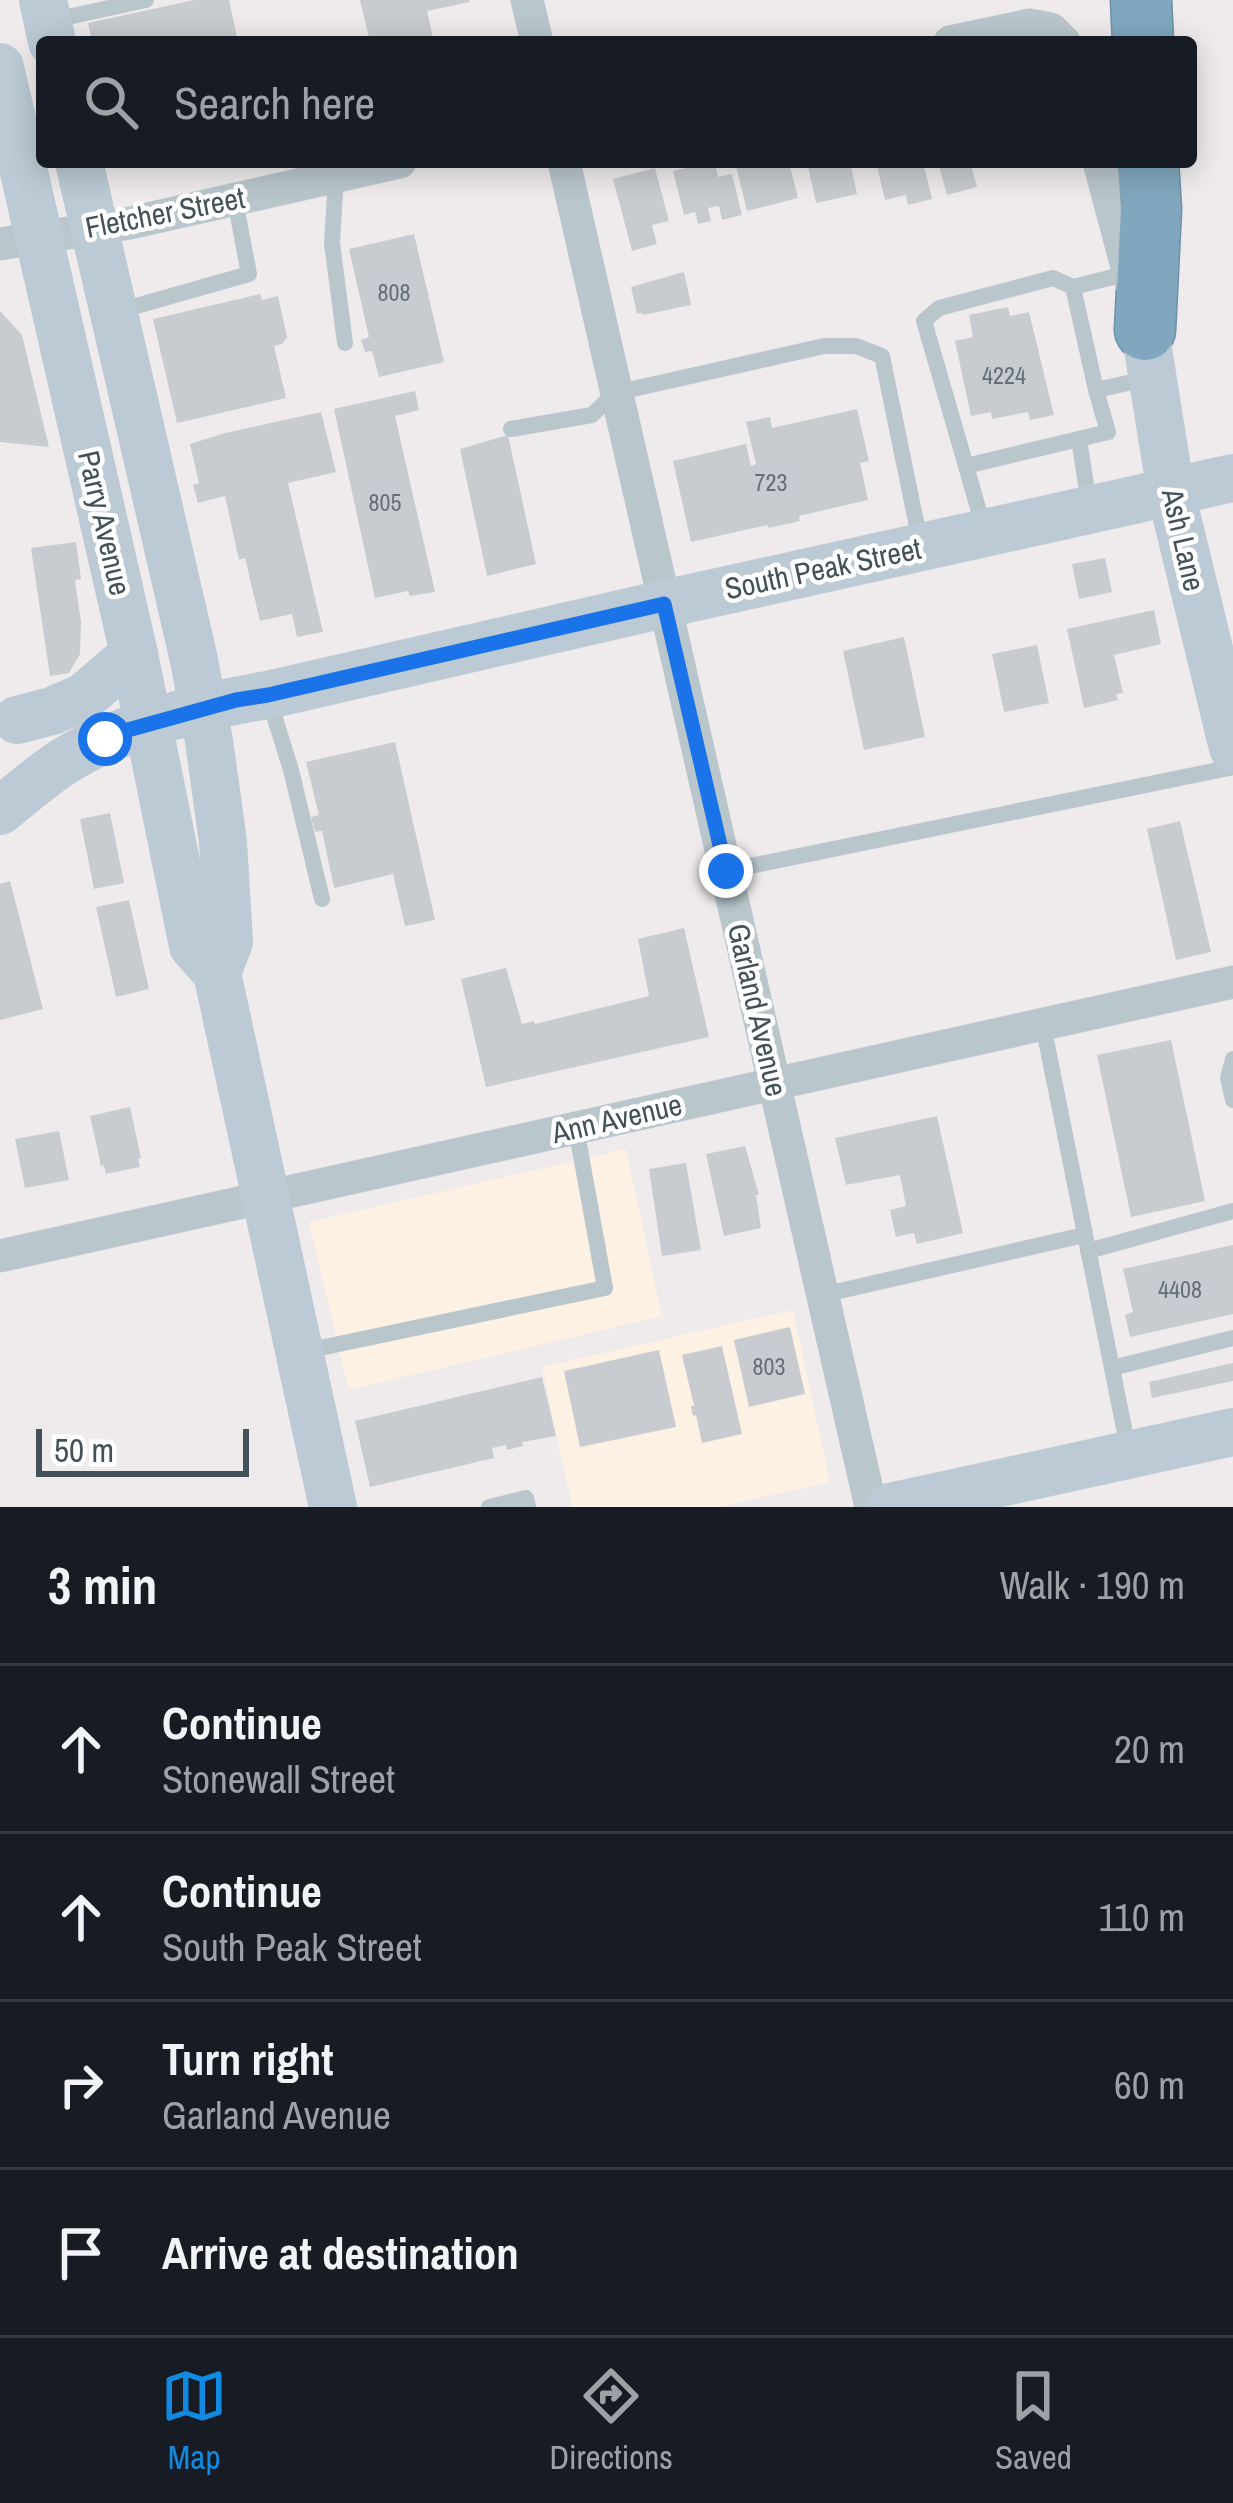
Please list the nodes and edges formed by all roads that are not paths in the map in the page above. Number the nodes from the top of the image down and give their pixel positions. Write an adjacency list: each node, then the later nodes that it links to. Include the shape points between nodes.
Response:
1 (146, 0): 4 (lane)
2 (527, 0): 5 (street)
3 (1141, 0): 8 (highway)
4 (48, 21)
5 (536, 36)
6 (978, 36): 7 (street, via 1030,25)
7 (1058, 36)
8 (1142, 36)
9 (0, 68): 18 (main road, Parry Avenue)
10 (80, 168): 17 (main road, Parry Avenue)
11 (373, 168): 15 (street, Fletcher Street)
12 (565, 168): 25 (street, Garland Avenue)
13 (1101, 168): 19 (street)
14 (1148, 168): 23 (highway)
15 (336, 176): 16 (street, Fletcher Street); 22 (lane, via 332,243)
16 (235, 200): 17 (street, Fletcher Street); 21 (lane, via 249,274)
17 (94, 229): 18 (street, Fletcher Street); 21 (main road, Parry Avenue)
18 (19, 241): 35 (main road, Parry Avenue)
19 (1129, 273): 20 (lane); 23 (street)
20 (1073, 287): 24 (lane); 28 (lane, via 1053,278 939,308 924,321)
21 (114, 312): 37 (main road, Parry Avenue)
22 (345, 343)
23 (1148, 354): 24 (lane); 30 (main road, Ash Lane)
24 (1096, 390): 27 (lane, via 1108,432)
25 (615, 393): 26 (lane, via 592,415); 33 (lane, via 824,346 882,356); 34 (street, Garland Avenue)
26 (511, 429)
27 (1078, 440): 28 (lane); 31 (lane)
28 (965, 466): 32 (lane)
29 (1233, 478): 30 (main road, South Peak Street)
30 (1171, 493): 31 (main road, South Peak Street); 40 (main road, Ash Lane)
31 (1091, 511): 32 (main road, South Peak Street)
32 (986, 534): 33 (main road, South Peak Street)
33 (922, 548): 34 (main road, South Peak Street)
34 (664, 604): 36 (main road, South Peak Street); 44 (street, Garland Avenue)
35 (134, 655): 38 (main road, via 84,697); 39 (main road, Parry Avenue)
36 (268, 695): 37 (main road, South Peak Street); 45 (lane)
37 (203, 710): 39 (main road, South Peak Street); 46 (main road, Parry Avenue, via 229,942)
38 (9, 718): 41 (street, via 40,734)
39 (149, 724): 41 (main road, South Peak Street); 46 (main road, Parry Avenue, via 194,946)
40 (1233, 748)
41 (62, 763): 43 (main road, South Peak Street)
42 (1233, 767): 44 (lane)
43 (0, 811)
44 (726, 871): 50 (street, Garland Avenue)
45 (322, 899)
46 (217, 973): 53 (main road, Parry Avenue)
47 (1233, 982): 48 (street, Ann Avenue)
48 (1043, 1024): 50 (street, Ann Avenue); 55 (lane)
49 (1233, 1059): 51 (lane)
50 (774, 1084): 52 (street, Ann Avenue); 57 (street, Garland Avenue)
51 (1233, 1100)
52 (576, 1129): 53 (street, Ann Avenue); 59 (lane, via 605,1288)
53 (264, 1199): 56 (street, Ann Avenue); 59 (main road, Parry Avenue)
54 (1233, 1211): 55 (lane)
55 (1086, 1242): 57 (lane); 60 (lane)
56 (0, 1256)
57 (822, 1295): 66 (street, Garland Avenue)
58 (1233, 1338): 60 (lane)
59 (298, 1352): 63 (main road, Parry Avenue)
60 (1112, 1368): 62 (lane)
61 (1233, 1432): 62 (main road)
62 (1130, 1455): 67 (main road)
63 (333, 1507)
64 (489, 1507): 65 (lane, via 526,1498)
65 (529, 1507)
66 (871, 1507)
67 (890, 1507)

